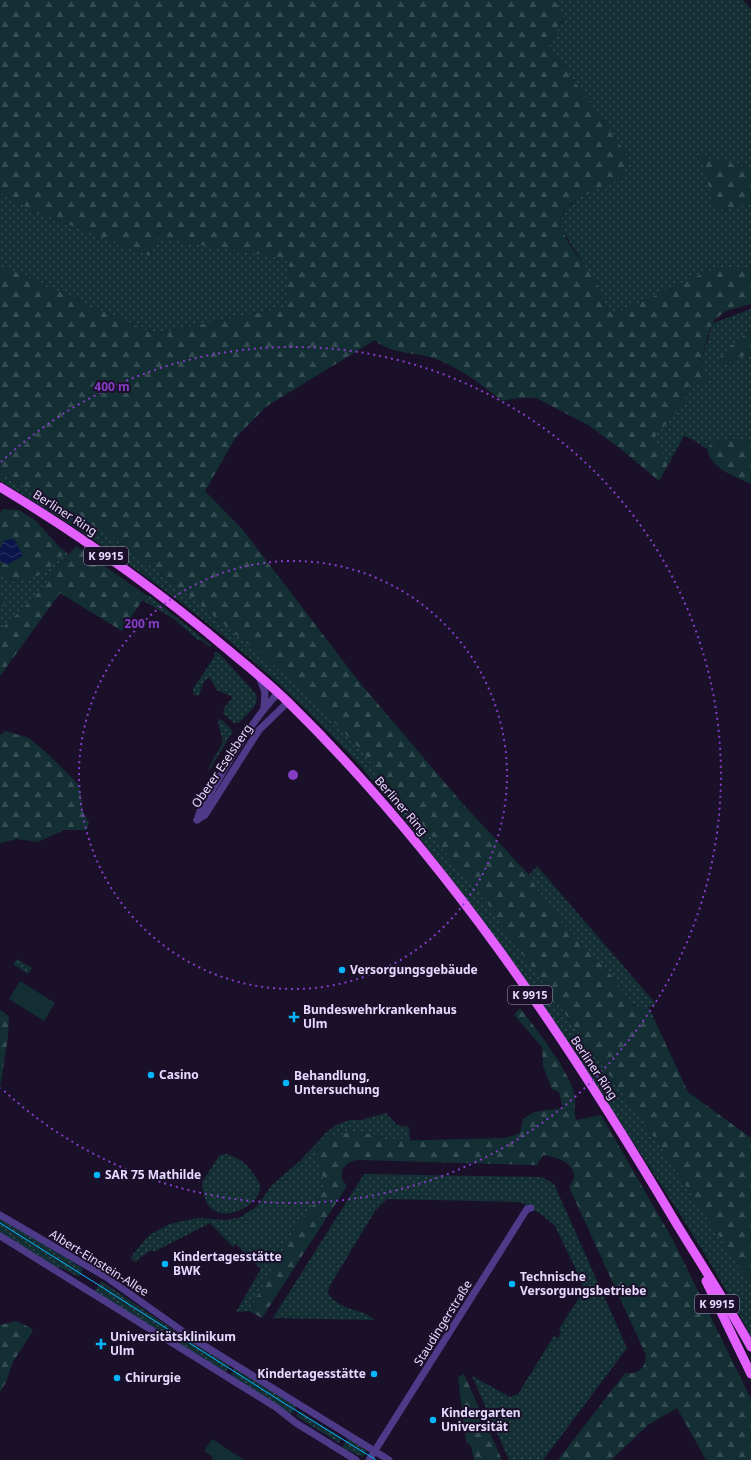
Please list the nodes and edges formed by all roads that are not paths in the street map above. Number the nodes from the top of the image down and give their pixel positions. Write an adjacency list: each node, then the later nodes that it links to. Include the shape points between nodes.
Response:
1 (0, 487): 2 (main road, Berliner Ring / K 9915, via 62,525 153,590)
2 (259, 676): 3 (main road, Berliner Ring / K 9915); 5 (street, via 265,692)
3 (278, 693): 4 (main road, Berliner Ring / K 9915); 5 (street, Oberer Eselsberg)
4 (288, 702): 5 (street, Oberer Eselsberg, via 259,730 205,815 197,820 203,805); 8 (main road, Berliner Ring / K 9915, via 355,772 422,849 484,929 618,1125)
5 (264, 708)
6 (531, 1208): 12 (street, Staudingerstraße, via 527,1209)
7 (0, 1214): 12 (street, Albert-Einstein-Allee, via 114,1283 189,1336)
8 (683, 1234): 10 (main road, Berliner Ring / K 9915); 11 (main road, Berliner Ring / K 9915)
9 (0, 1236): 13 (street, via 252,1392)
10 (751, 1347)
11 (751, 1374)
12 (375, 1451): 14 (street, Staudingerstraße); 15 (street, Albert-Einstein-Allee)
13 (356, 1460)
14 (369, 1460)
15 (389, 1460)

